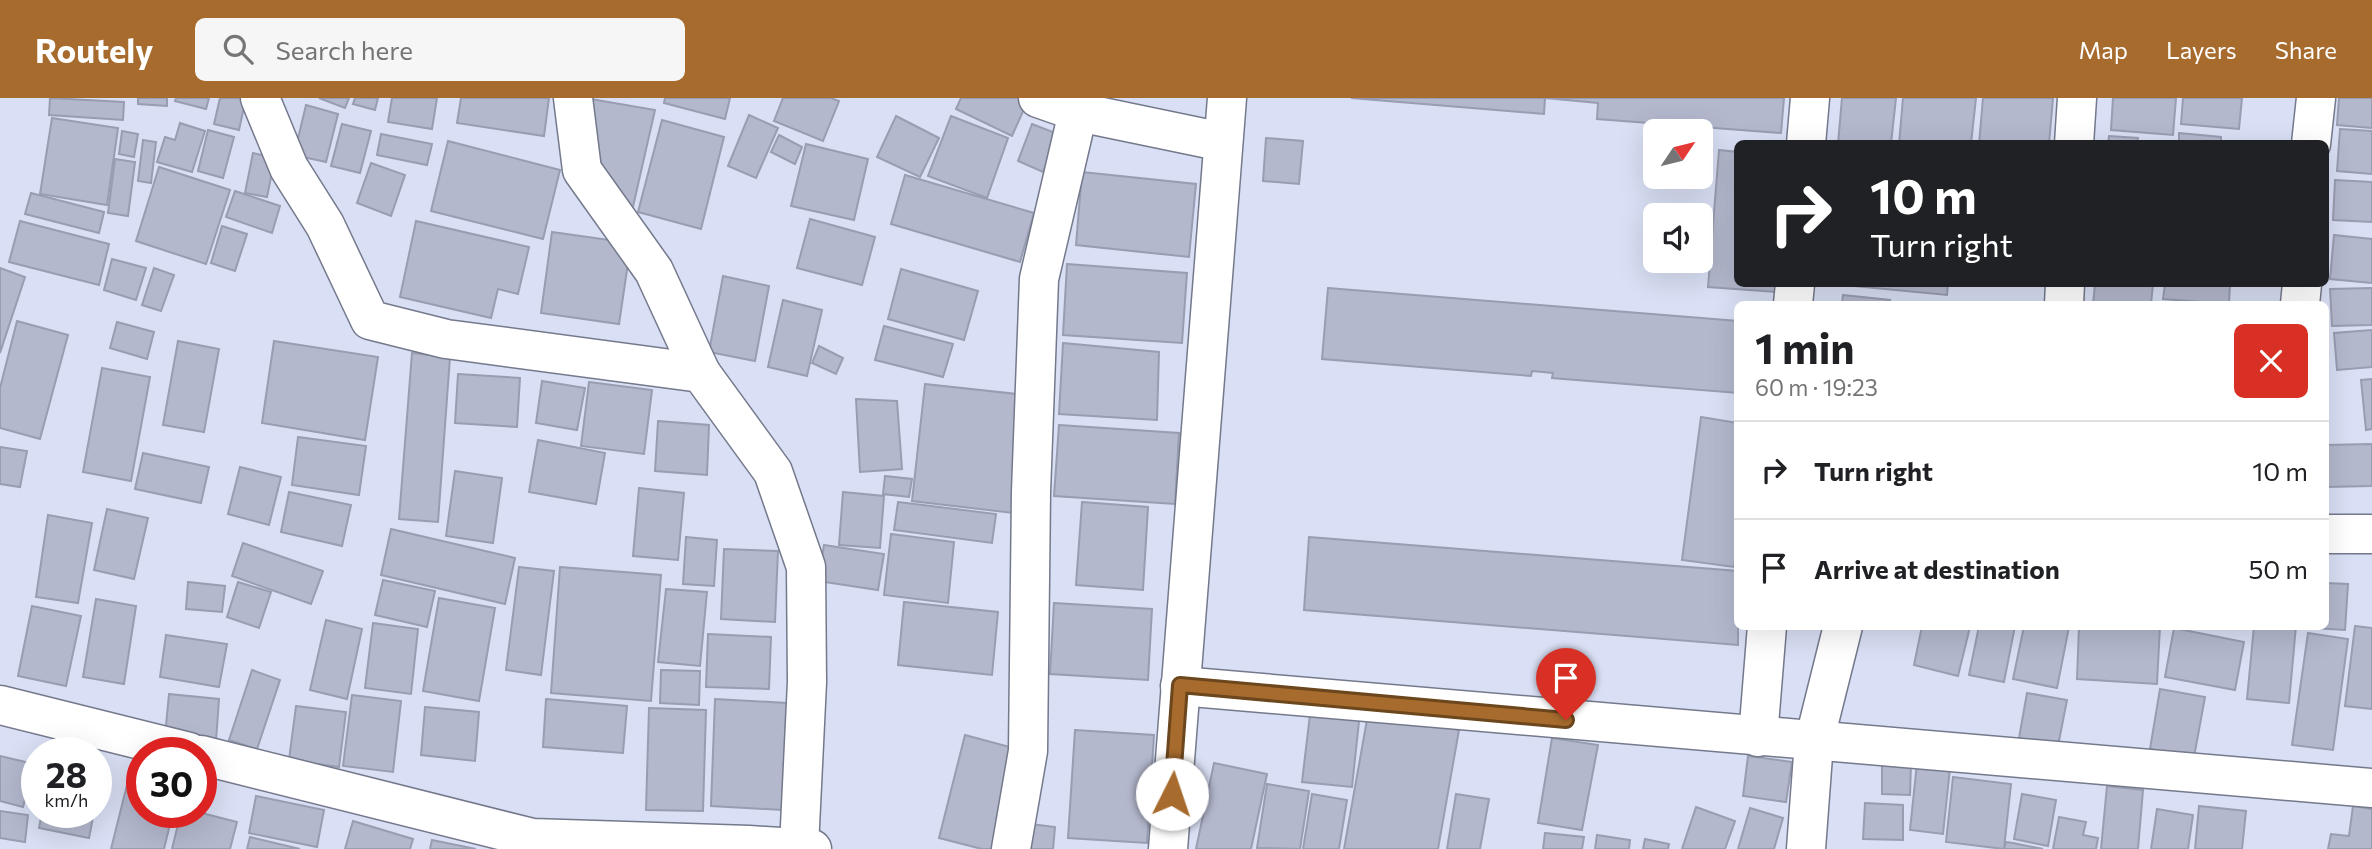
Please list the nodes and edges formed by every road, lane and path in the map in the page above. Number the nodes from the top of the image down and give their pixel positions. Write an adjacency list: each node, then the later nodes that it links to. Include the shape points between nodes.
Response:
1 (260, 98): 13 (street, via 289,168 326,225 370,320 446,339)
2 (573, 98): 13 (street, via 582,170 654,271)
3 (1038, 98): 8 (street)
4 (1227, 98): 12 (street)
5 (1810, 98): 9 (street)
6 (2077, 98): 10 (street)
7 (2316, 98): 11 (street)
8 (1078, 112): 12 (street); 26 (street, via 1039,279 1028,751)
9 (1806, 140)
10 (2074, 140)
11 (2311, 140)
12 (1223, 142): 18 (street)
13 (701, 373): 25 (street, via 773,471 806,567)
14 (2329, 534): 15 (street)
15 (2372, 534)
16 (1767, 630): 21 (street)
17 (1842, 630): 22 (street)
18 (1180, 685): 21 (street); 27 (street)
19 (0, 705): 20 (street)
20 (129, 737)
21 (1758, 737): 22 (street)
22 (1814, 742): 24 (street); 28 (street)
23 (217, 759): 25 (street, via 532,838)
24 (2372, 788)
25 (806, 848)
26 (1011, 849)
27 (1168, 849)
28 (1806, 849)

